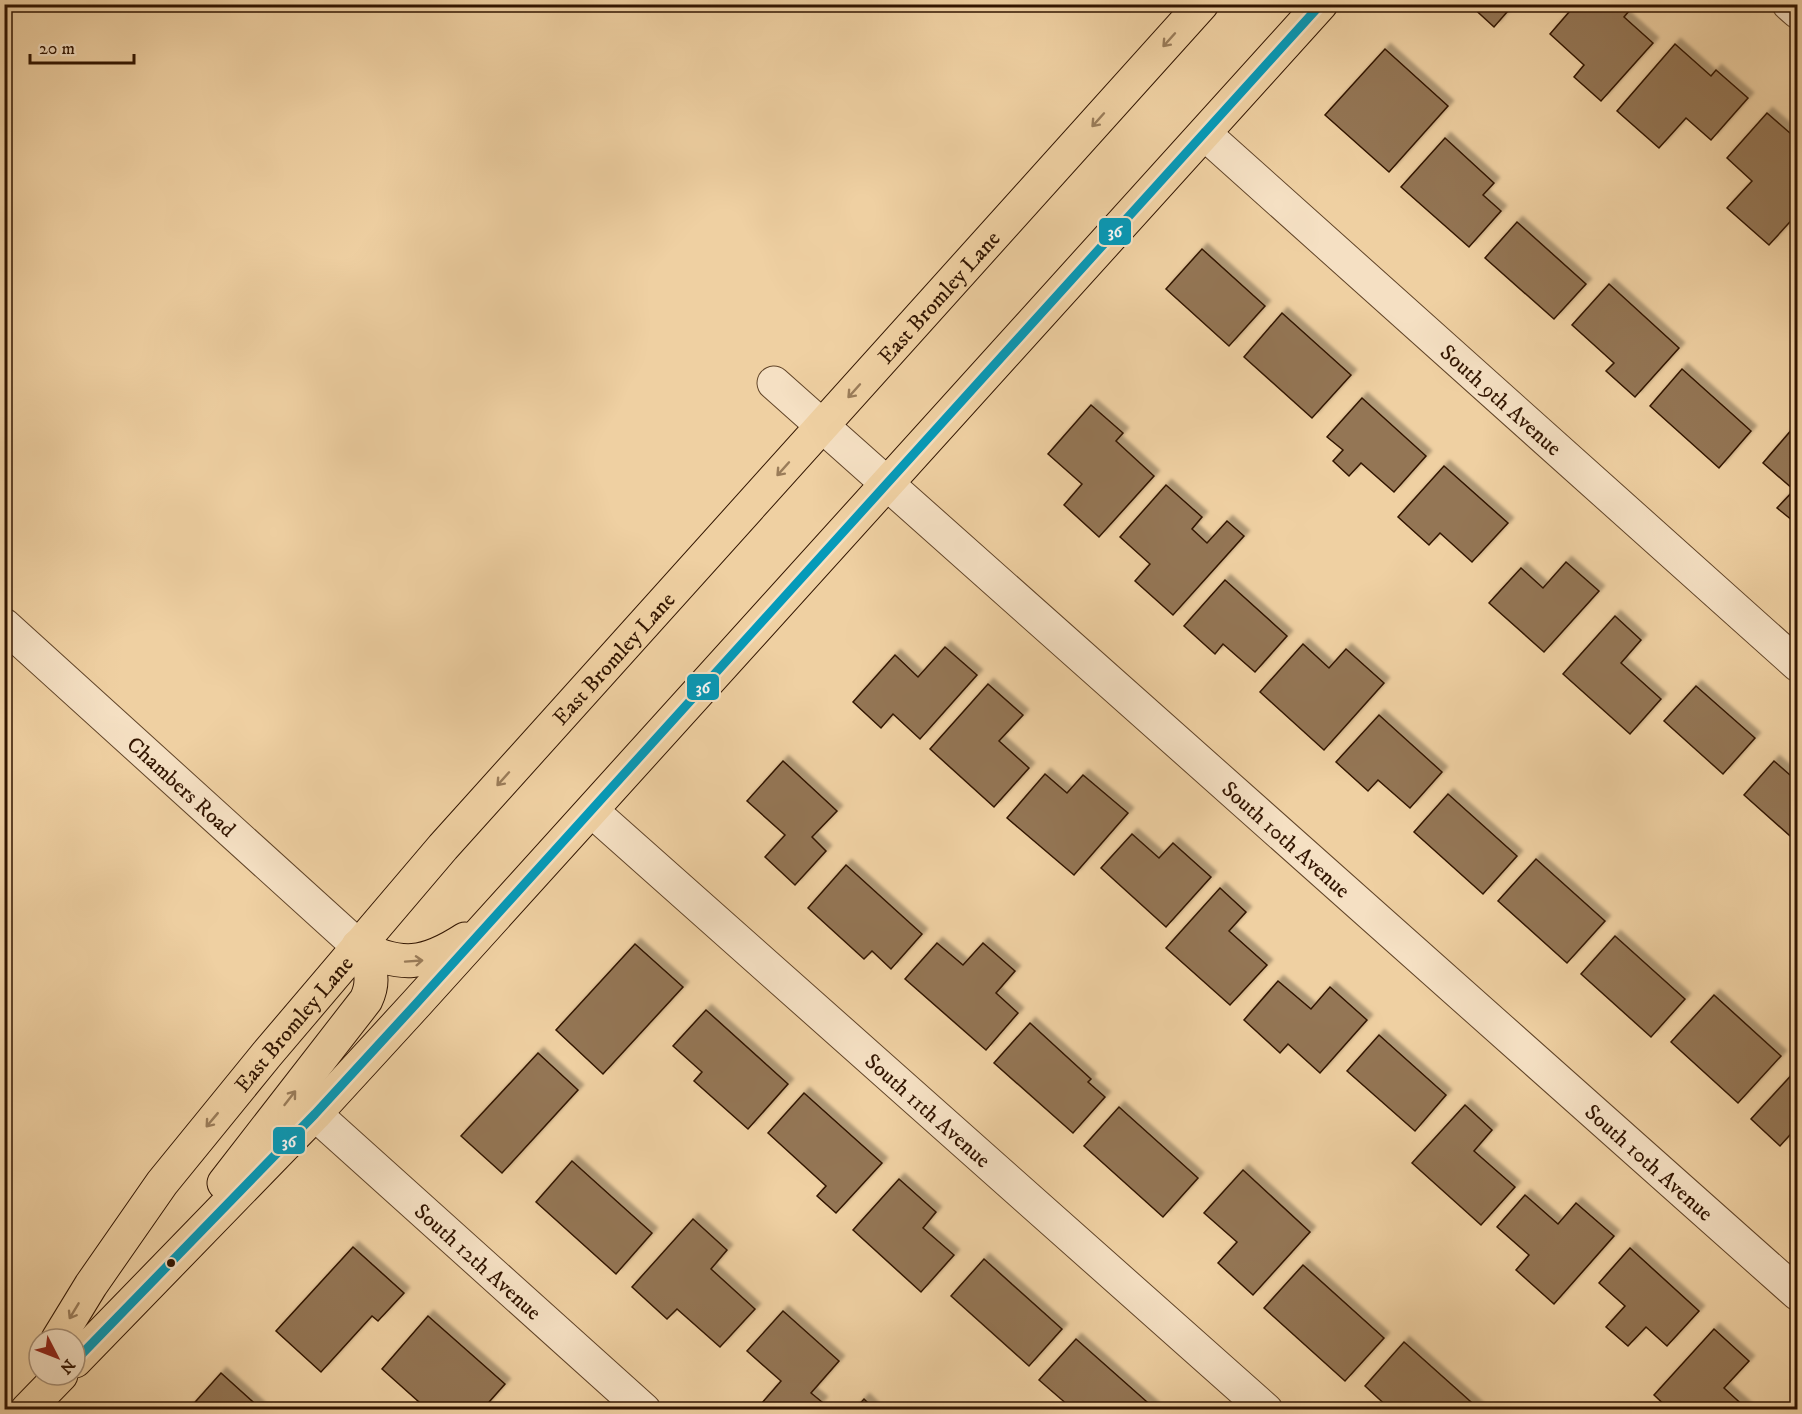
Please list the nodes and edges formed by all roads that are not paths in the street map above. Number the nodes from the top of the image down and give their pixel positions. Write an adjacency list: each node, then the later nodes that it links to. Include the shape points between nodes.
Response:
1 (1202, 4): 7 (main road, East Bromley Lane, one-way to 7)
2 (1321, 4): 5 (main road)
3 (1789, 4): 4 (street)
4 (1797, 12)
5 (1205, 134): 8 (main road); 10 (street, South 9th Avenue)
6 (774, 382): 7 (street, South 10th Avenue)
7 (823, 425): 8 (street, South 10th Avenue); 13 (main road, East Bromley Lane, one-way to 13, via 488,795)
8 (887, 483): 11 (main road); 16 (street, South 10th Avenue)
9 (4, 625): 13 (street, Chambers Road)
10 (1797, 665)
11 (592, 811): 12 (main road); 23 (street, South 11th Avenue)
12 (490, 922): 13 (main road, one-way to 12, via 386,959 419,961 441,954); 14 (main road)
13 (358, 946): 15 (main road, one-way to 13, via 237,1164 366,1000 371,971); 17 (main road, East Bromley Lane, one-way to 17, via 162,1183)
14 (315, 1114): 15 (main road); 22 (street, South 12th Avenue)
15 (170, 1264): 18 (main road)
16 (1797, 1294)
17 (66, 1327)
18 (87, 1349)
19 (36, 1387): 21 (main road)
20 (49, 1387): 21 (main road)
21 (27, 1410)
22 (644, 1410)
23 (1266, 1410)

